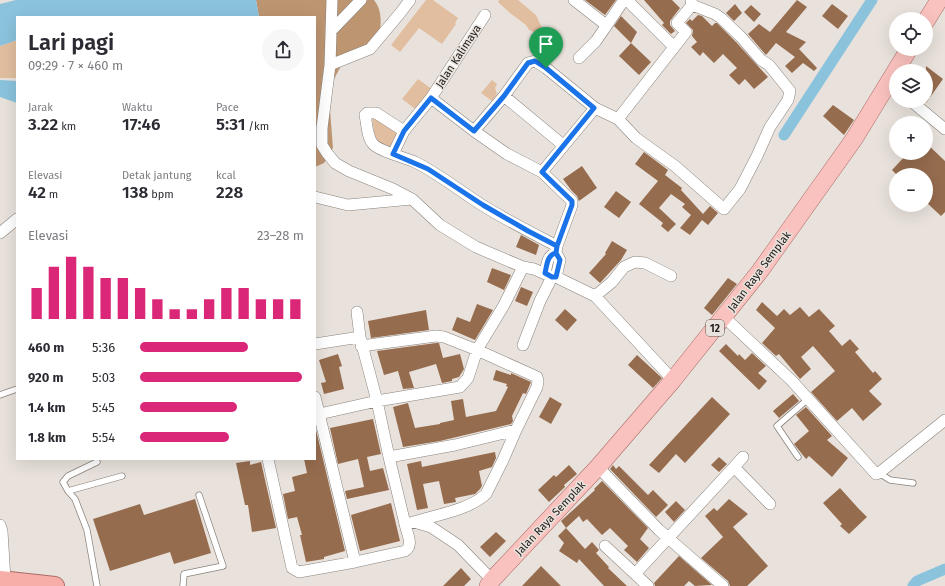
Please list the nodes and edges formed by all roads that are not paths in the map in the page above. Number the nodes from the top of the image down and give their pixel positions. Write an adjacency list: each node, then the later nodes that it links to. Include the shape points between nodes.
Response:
1 (332, 0): 11 (street)
2 (361, 0): 11 (street)
3 (410, 0): 14 (street, via 370,49)
4 (574, 0): 10 (street)
5 (626, 0): 10 (street); 12 (street)
6 (939, 0): 8 (main road)
7 (692, 3): 12 (street, via 677,23 686,32); 20 (street, via 721,18 761,60 769,65 790,91 788,100 770,127 740,189 724,209 675,166 636,138)
8 (932, 12)
9 (485, 15): 17 (street, Jalan Kalimaya)
10 (606, 25): 13 (street, via 596,41)
11 (331, 31): 14 (street)
12 (674, 47): 20 (street)
13 (579, 58)
14 (330, 65): 28 (street, via 322,128 324,149 335,163 349,171)
15 (889, 90): 37 (main road, Jalan Raya Semplak / 12, via 760,271)
16 (504, 96): 18 (street, via 528,63 535,61); 23 (street); 24 (street)
17 (431, 98): 22 (street, Jalan Kalimaya); 23 (street)
18 (594, 108): 20 (street); 24 (street)
19 (920, 108): 21 (street)
20 (618, 119)
21 (945, 129)
22 (404, 131): 25 (street, Jalan Kalimaya); 25 (street, via 376,113 370,112 366,115 372,143)
23 (474, 131): 26 (street, via 507,154)
24 (563, 145): 26 (street)
25 (393, 154): 31 (street, via 428,169)
26 (542, 172): 31 (street, via 572,201)
27 (316, 197): 28 (street, via 348,205)
28 (412, 199): 32 (street, via 440,225 462,239)
29 (16, 220): 30 (street)
30 (0, 233)
31 (557, 249): 33 (street, via 549,258)
32 (523, 266): 33 (street); 41 (street, via 504,305)
33 (551, 276): 35 (street); 40 (street)
34 (671, 276): 35 (street, via 645,263 635,262 624,268)
35 (595, 296): 42 (street)
36 (357, 312): 38 (street)
37 (724, 317): 42 (main road, Jalan Raya Semplak / 12); 45 (street)
38 (360, 342): 39 (street); 41 (street, via 436,336); 46 (street)
39 (316, 344)
40 (523, 345)
41 (477, 350): 46 (street, via 468,378 460,387); 49 (street, via 536,377 538,381)
42 (673, 380): 56 (main road, Jalan Raya Semplak / 12)
43 (16, 389): 44 (lane)
44 (0, 395)
45 (808, 398): 52 (lane, via 777,426); 57 (street, via 873,472)
46 (376, 401): 47 (street); 50 (street)
47 (317, 415): 67 (street)
48 (945, 420): 57 (street)
49 (516, 430): 50 (street); 63 (street, via 482,498 462,508)
50 (389, 457): 63 (street)
51 (743, 457): 55 (street)
52 (798, 457)
53 (268, 460): 67 (street, via 292,568 299,572)
54 (97, 462): 60 (lane, via 68,476 63,482)
55 (734, 467): 62 (street); 65 (street)
56 (598, 468): 65 (street); 70 (main road, Jalan Raya Semplak / 12)
57 (879, 473): 59 (lane, via 890,480)
58 (122, 476): 60 (lane)
59 (913, 483)
60 (68, 491): 72 (lane, via 75,499 87,530)
61 (199, 495): 73 (lane, via 223,566 184,574)
62 (770, 504)
63 (409, 523): 67 (street, via 410,544 405,551); 70 (street, via 432,527 458,545 473,560)
64 (0, 525): 69 (street)
65 (669, 538): 68 (street); 75 (street)
66 (604, 546): 68 (street)
67 (355, 562)
68 (635, 574): 74 (street)
69 (2, 580): 71 (highway)
70 (488, 583)
71 (55, 586)
72 (98, 586)
73 (183, 586)
74 (648, 586)
75 (723, 586)

